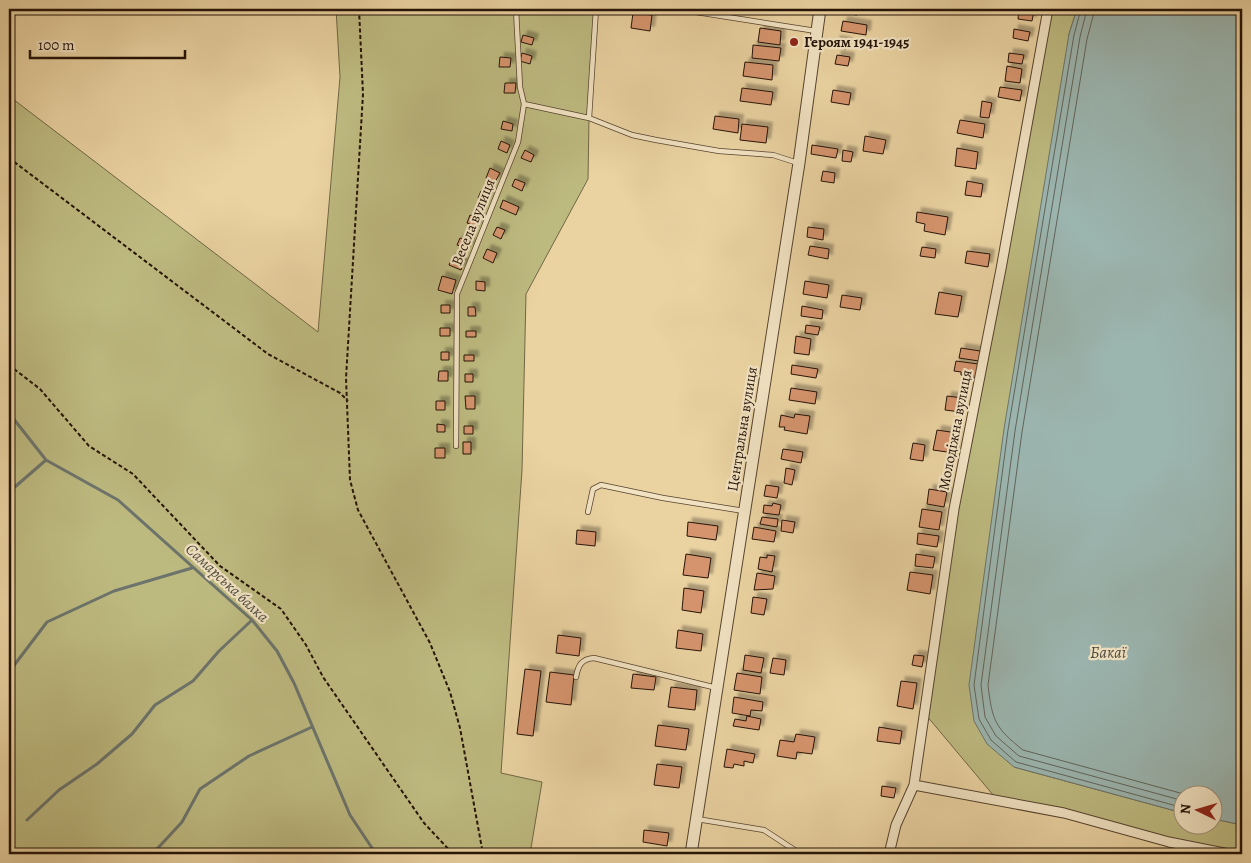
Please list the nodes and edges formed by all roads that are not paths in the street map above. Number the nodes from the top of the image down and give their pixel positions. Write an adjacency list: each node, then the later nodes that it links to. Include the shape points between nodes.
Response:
1 (516, 9): 7 (lane, Весела вулиця, via 520,87)
2 (596, 9): 8 (lane)
3 (677, 9): 6 (lane)
4 (820, 9): 6 (street, Центральна вулиця)
5 (1048, 9): 15 (street, Молодіжна вулиця, via 954,509)
6 (817, 31): 9 (street, Центральна вулиця)
7 (524, 104): 8 (lane); 10 (lane, Весела вулиця, via 518,142 456,294)
8 (589, 118): 9 (lane, via 632,135 719,151 773,155)
9 (799, 163): 11 (street, Центральна вулиця)
10 (456, 446)
11 (744, 511): 12 (lane, via 601,486 593,489); 14 (street, Центральна вулиця)
12 (588, 512)
13 (576, 677): 14 (lane, via 578,666 594,658)
14 (717, 688): 16 (street, Центральна вулиця)
15 (914, 785): 19 (street, Молодіжна вулиця, via 896,825); 20 (street, via 1064,814)
16 (696, 819): 17 (lane, via 764,830); 18 (street, Центральна вулиця)
17 (796, 851)
18 (691, 854)
19 (889, 854)
20 (1229, 854)

